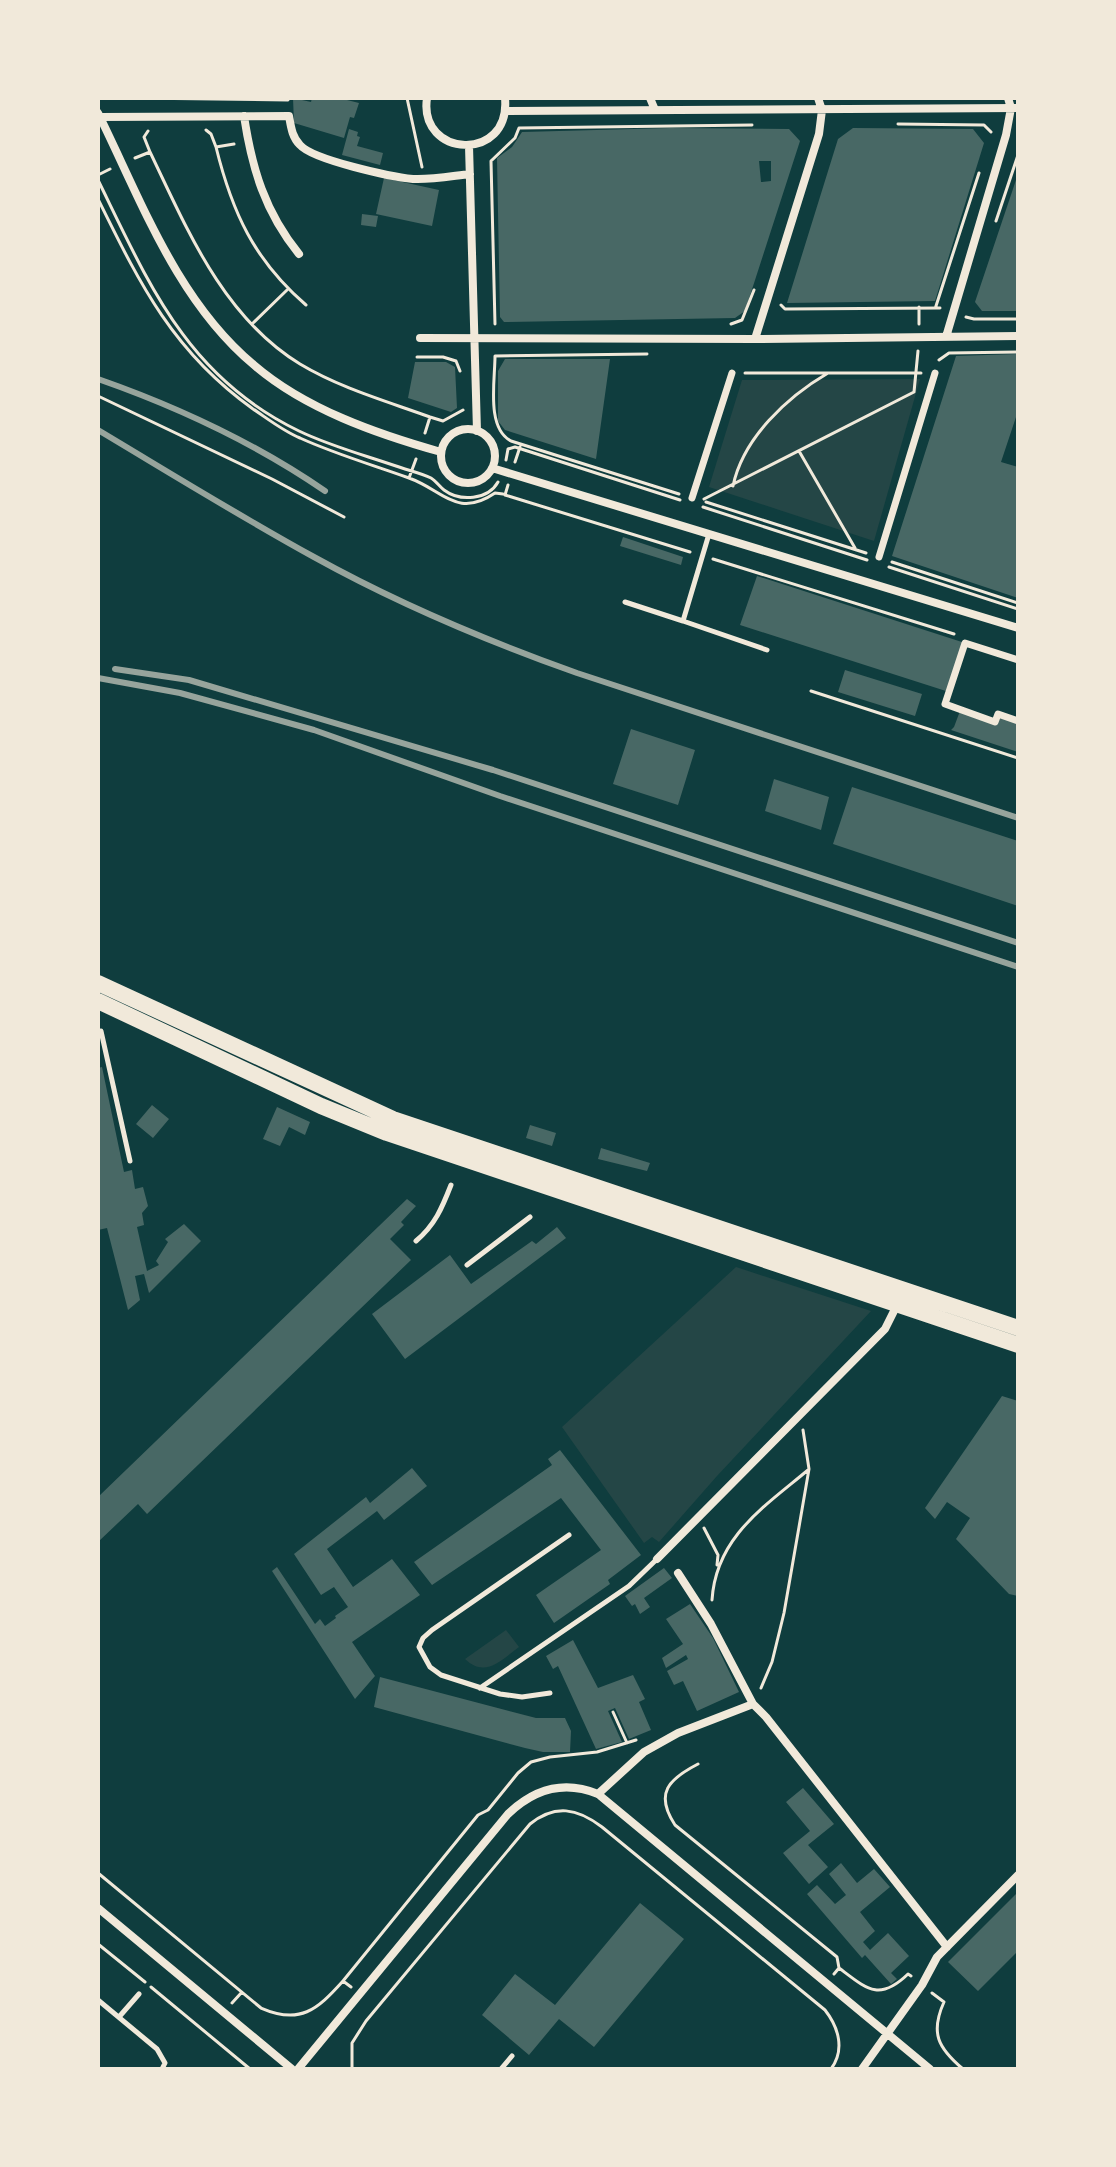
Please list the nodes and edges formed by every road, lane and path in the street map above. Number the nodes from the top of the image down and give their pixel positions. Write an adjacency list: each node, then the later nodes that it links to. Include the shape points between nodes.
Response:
1 (133, 98): 8 (path)
2 (407, 98): 27 (path)
3 (427, 98): 21 (street, via 427,116 439,135)
4 (505, 98): 12 (street)
5 (650, 98): 10 (street)
6 (818, 98): 11 (street)
7 (1008, 98): 9 (street)
8 (288, 100)
9 (1014, 108): 11 (street); 19 (street)
10 (655, 110): 11 (street); 12 (street)
11 (822, 110): 44 (street)
12 (506, 111): 21 (street, via 493,135)
13 (99, 115): 14 (street); 25 (street)
14 (244, 116): 20 (street); 27 (street, via 289,116 292,135 308,152)
15 (897, 124): 19 (path, via 984,125 991,133)
16 (753, 125): 39 (path, via 519,128 491,161)
17 (154, 128): 23 (path, via 144,137)
18 (203, 128): 22 (path)
19 (1006, 135): 35 (street)
20 (248, 142): 22 (path); 29 (street, via 264,200)
21 (469, 146): 26 (street)
22 (216, 147): 31 (path, via 235,211 259,255)
23 (150, 152): 25 (path); 37 (path, via 208,268)
24 (982, 162): 34 (path)
25 (123, 163): 58 (street, via 180,277 251,364 323,408)
26 (470, 174): 27 (street); 43 (street)
27 (424, 178)
28 (98, 199): 63 (path, via 165,323 225,388 300,438)
29 (299, 254)
30 (757, 280): 38 (path, via 742,320)
31 (287, 290): 32 (path); 37 (path)
32 (306, 305)
33 (781, 305): 34 (path)
34 (936, 306): 35 (path)
35 (952, 312): 36 (path, via 974,319); 41 (street)
36 (1018, 319)
37 (252, 324): 56 (path, via 310,370)
38 (729, 324)
39 (495, 330)
40 (1018, 336): 41 (street)
41 (946, 337): 44 (street)
42 (420, 338): 43 (street)
43 (476, 339): 44 (street); 55 (street)
44 (755, 339)
45 (1018, 352): 48 (path)
46 (648, 354): 62 (path, via 495,356 495,424 504,437 520,443)
47 (417, 357): 52 (path, via 451,358 460,367)
48 (941, 357)
49 (830, 372): 50 (path); 51 (path); 64 (path, via 775,411 736,470)
50 (732, 373): 66 (street)
51 (935, 373): 71 (street)
52 (461, 381)
53 (914, 392): 59 (path)
54 (98, 396): 67 (path)
55 (477, 411): 56 (path, via 463,410 443,421); 57 (street)
56 (430, 417): 58 (path)
57 (477, 431): 60 (street, via 454,433); 61 (street, via 494,448)
58 (421, 445): 60 (street); 63 (path)
59 (799, 451): 64 (path); 69 (path)
60 (441, 452): 61 (street, via 445,471 458,482 480,481)
61 (492, 468): 62 (street)
62 (512, 473): 65 (path); 68 (street)
63 (409, 478): 65 (path, via 456,503)
64 (733, 486): 66 (path)
65 (505, 495): 70 (path)
66 (697, 500)
67 (344, 517)
68 (709, 534): 70 (lane); 75 (street)
69 (856, 550)
70 (703, 556): 74 (lane); 76 (path)
71 (879, 557): 73 (path)
72 (625, 602): 74 (lane)
73 (1018, 603)
74 (683, 621): 77 (lane)
75 (1018, 628)
76 (962, 637)
77 (767, 650)
78 (1018, 660): 80 (street, via 965,643 945,704 995,722 998,714)
79 (811, 691): 82 (path)
80 (1018, 722): 81 (street)
81 (1018, 729)
82 (1018, 758)
83 (98, 983): 91 (highway, via 393,1119)
84 (98, 1001): 91 (highway, via 387,1133)
85 (101, 1031): 86 (lane)
86 (130, 1161)
87 (451, 1185): 89 (lane, via 431,1228)
88 (530, 1217): 90 (lane)
89 (416, 1241)
90 (467, 1265)
91 (899, 1297): 92 (highway); 93 (highway); 94 (street, via 885,1329)
92 (1018, 1328)
93 (1018, 1345)
94 (802, 1412): 95 (path); 96 (street)
95 (809, 1469): 99 (path, via 728,1543); 104 (path, via 784,1613 764,1685)
96 (697, 1521): 98 (street); 99 (path, via 713,1540)
97 (569, 1535): 102 (lane, via 423,1638 419,1647 430,1667)
98 (657, 1559): 102 (lane, via 629,1586)
99 (717, 1569): 101 (path)
100 (678, 1573): 101 (street)
101 (711, 1624): 104 (street)
102 (480, 1688): 103 (lane, via 522,1697)
103 (550, 1693)
104 (752, 1702): 108 (street, via 644,1752); 113 (street)
105 (613, 1712): 106 (path)
106 (627, 1743)
107 (698, 1764): 114 (path, via 679,1774 666,1792 664,1801 675,1825 837,1957)
108 (598, 1794): 118 (street); 129 (street, via 557,1787 528,1797 502,1821)
109 (98, 1873): 117 (path, via 261,2008 297,2016 314,2009)
110 (1018, 1875): 113 (street)
111 (98, 1908): 129 (street)
112 (98, 1944): 128 (path)
113 (947, 1947): 119 (street)
114 (839, 1968): 116 (path, via 875,1990 894,1987); 118 (path)
115 (913, 1969): 116 (path)
116 (908, 1974): 119 (path)
117 (343, 1981)
118 (826, 1983): 122 (path); 125 (street)
119 (922, 1985): 125 (street)
120 (139, 1994): 124 (lane)
121 (98, 2000): 124 (lane)
122 (812, 2000): 130 (path, via 595,1821 559,1810 530,1824 366,2021 352,2043); 132 (path, via 837,2030 839,2053)
123 (944, 2002): 135 (path, via 936,2030 947,2053)
124 (119, 2017): 127 (lane, via 157,2049 165,2063)
125 (887, 2033): 133 (street); 134 (street)
126 (512, 2056): 131 (lane)
127 (162, 2069)
128 (250, 2069)
129 (295, 2069)
130 (352, 2069)
131 (501, 2069)
132 (831, 2069)
133 (862, 2069)
134 (930, 2069)
135 (963, 2069)

